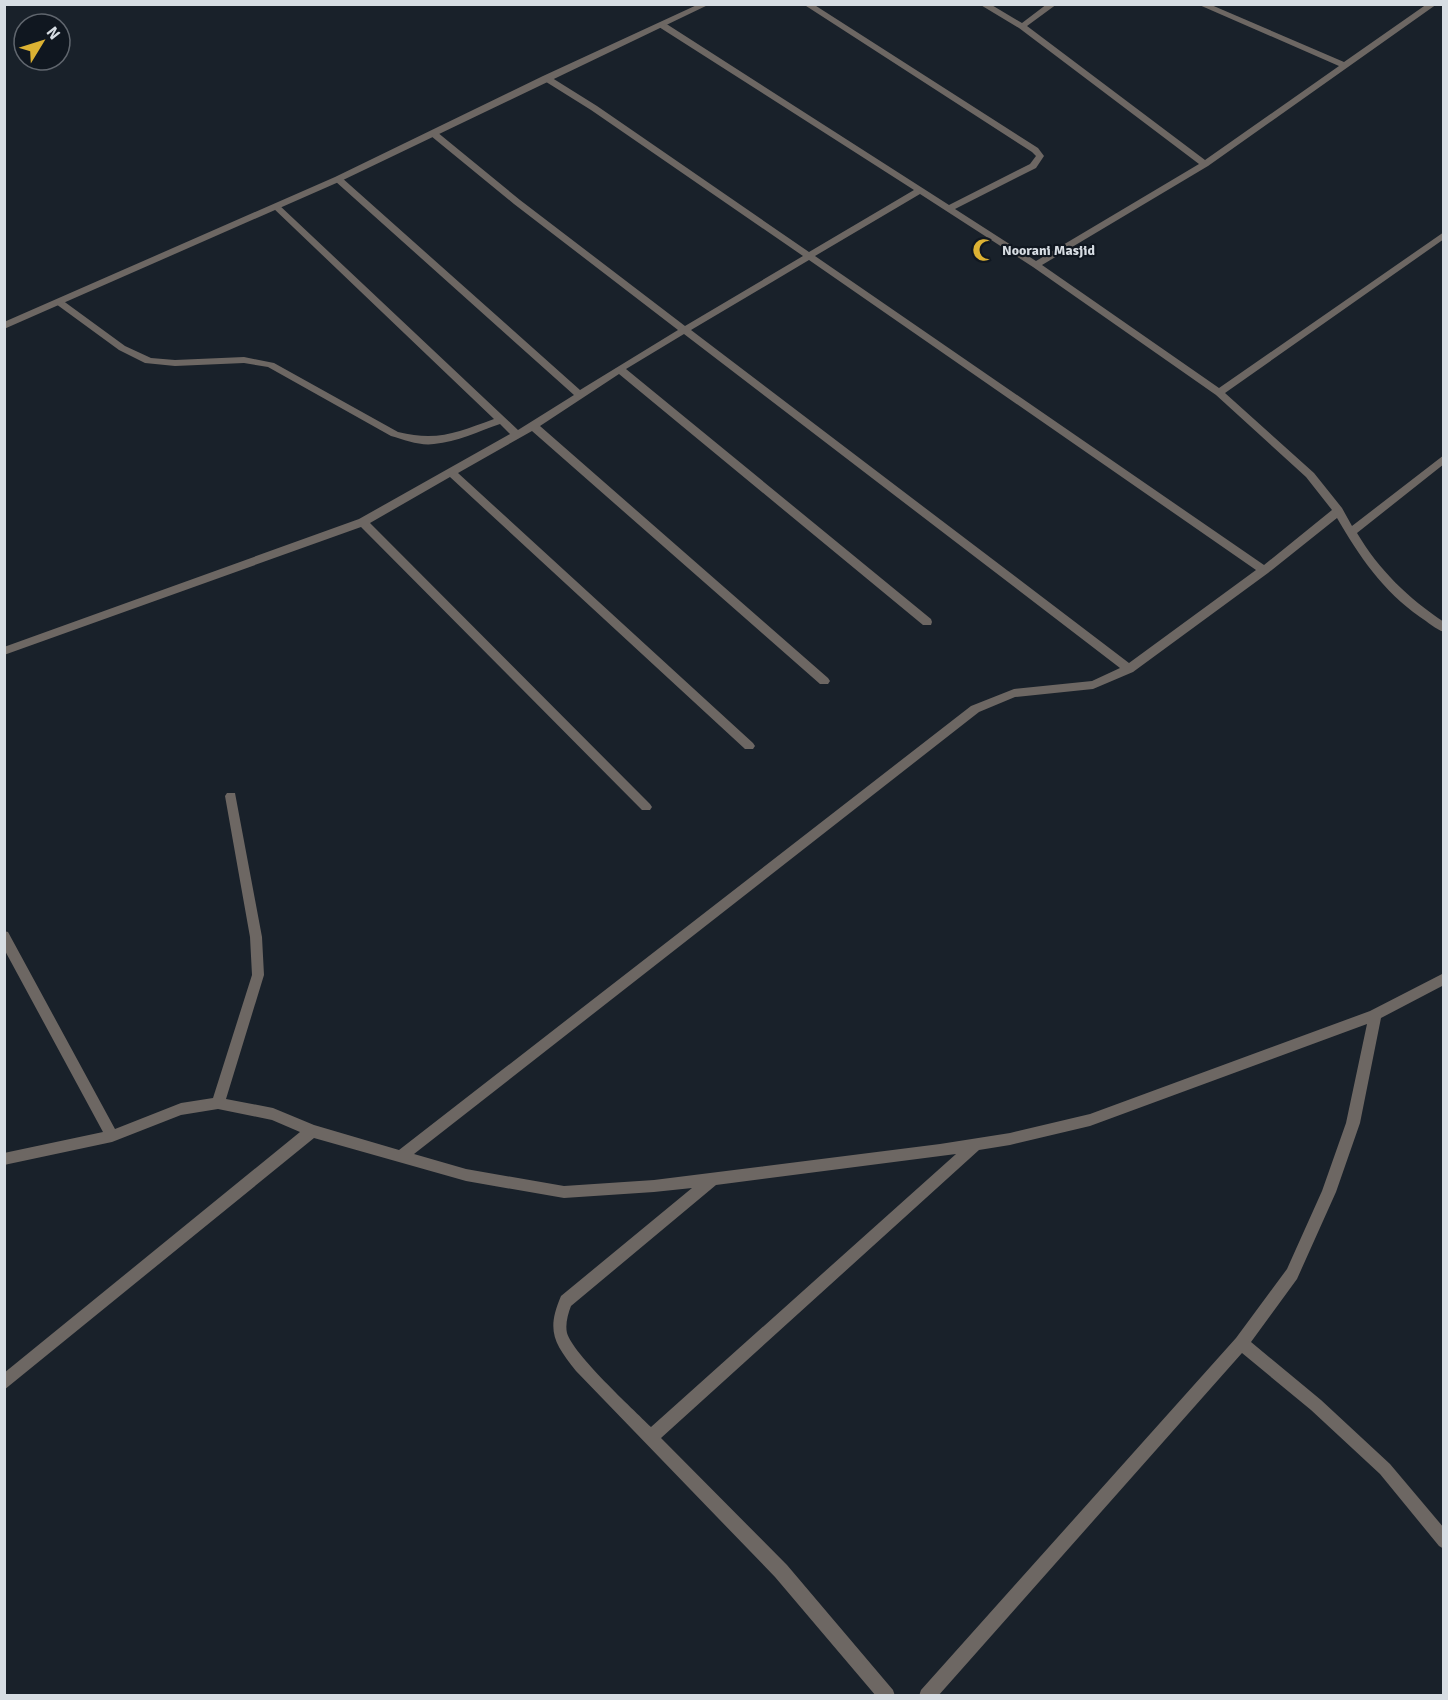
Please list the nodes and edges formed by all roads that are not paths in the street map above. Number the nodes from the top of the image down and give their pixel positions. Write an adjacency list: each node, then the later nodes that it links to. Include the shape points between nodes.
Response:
1 (706, 4): 7 (street)
2 (807, 4): 16 (street, via 1040,156 1033,166)
3 (982, 4): 8 (street)
4 (1053, 4): 8 (street)
5 (1201, 4): 9 (street)
6 (1433, 4): 9 (street)
7 (662, 25): 10 (street); 14 (street)
8 (1022, 26): 12 (street)
9 (1346, 66): 12 (street)
10 (546, 78): 11 (street); 18 (street)
11 (434, 134): 13 (street); 22 (street)
12 (1205, 164): 19 (street)
13 (338, 179): 15 (street); 25 (street)
14 (919, 191): 16 (street); 18 (street)
15 (275, 206): 20 (street); 26 (street)
16 (949, 209): 19 (street)
17 (1443, 235): 24 (street)
18 (808, 256): 22 (street); 34 (street)
19 (1036, 265): 24 (street)
20 (59, 302): 21 (street); 26 (street, via 137,357 161,363 251,358 404,437 433,441)
21 (4, 326)
22 (684, 330): 23 (street); 38 (street)
23 (619, 369): 25 (street); 35 (street)
24 (1219, 393): 31 (street, via 1310,475)
25 (580, 395): 27 (street)
26 (502, 420): 28 (street)
27 (533, 426): 28 (street); 39 (street)
28 (518, 435): 30 (street)
29 (1443, 458): 33 (street)
30 (450, 472): 32 (street); 40 (street)
31 (1338, 511): 33 (street); 34 (street)
32 (363, 522): 37 (street); 42 (street)
33 (1351, 532): 36 (street, via 1381,576)
34 (1264, 570): 38 (street)
35 (927, 622)
36 (1443, 628)
37 (4, 651)
38 (1129, 669): 50 (street, via 1093,685 1014,693 975,709)
39 (824, 681)
40 (748, 746)
41 (231, 796): 46 (street, via 256,937 258,975)
42 (646, 807)
43 (4, 936): 48 (street)
44 (1443, 978): 45 (street)
45 (1375, 1015): 49 (street, via 1090,1120); 53 (street, via 1353,1123 1329,1192 1292,1274)
46 (218, 1103): 47 (street, via 273,1114); 48 (street, via 181,1109)
47 (312, 1131): 50 (street); 54 (street)
48 (112, 1136): 51 (street)
49 (975, 1145): 52 (street); 55 (street)
50 (400, 1157): 52 (street, via 466,1175 564,1192)
51 (4, 1159)
52 (712, 1179): 55 (street, via 566,1301 558,1321 560,1340)
53 (1242, 1343): 56 (street, via 1384,1468); 58 (street)
54 (4, 1383)
55 (651, 1437): 57 (street, via 781,1571)
56 (1443, 1541)
57 (887, 1695)
58 (927, 1695)

